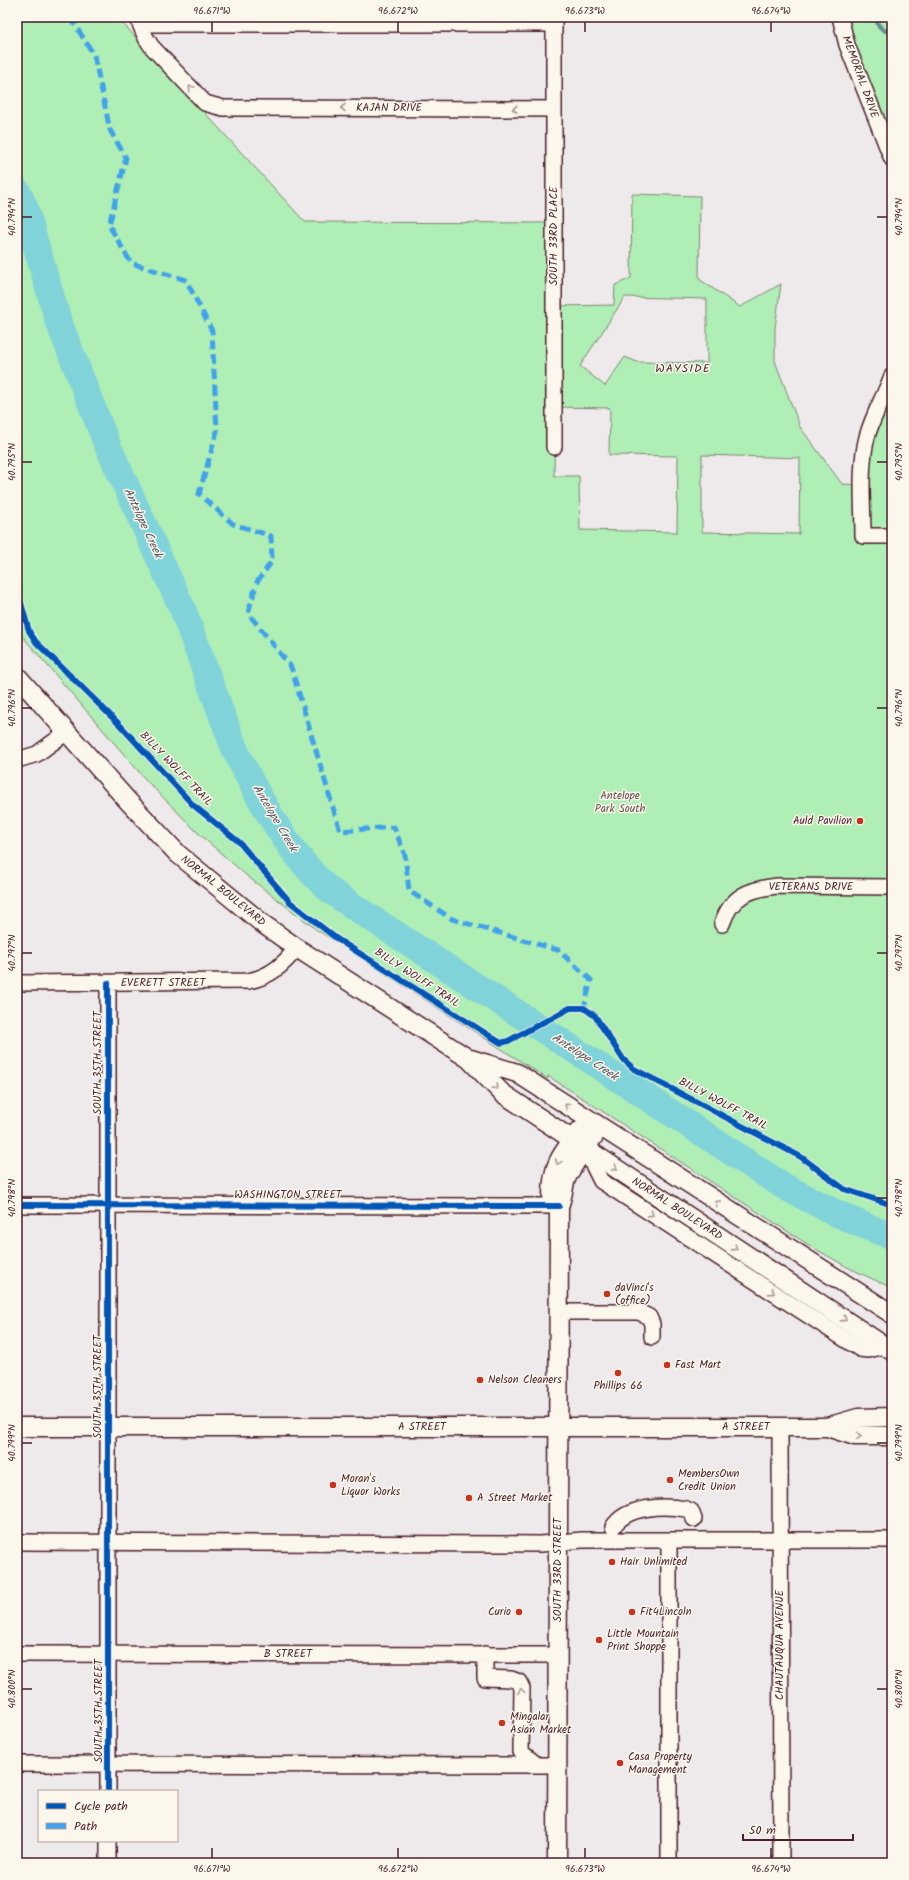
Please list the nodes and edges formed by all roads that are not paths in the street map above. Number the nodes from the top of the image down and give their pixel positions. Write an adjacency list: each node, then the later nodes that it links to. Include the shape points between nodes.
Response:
1 (840, 17): 6 (street, MEMORIAL DRIVE, via 847,45)
2 (142, 20): 3 (street); 5 (street, KAJAN DRIVE, one-way to 2, via 223,108 205,103 152,47 146,38)
3 (393, 20): 4 (street)
4 (554, 21): 5 (street, SOUTH 33RD PLACE)
5 (554, 109): 8 (street, SOUTH 33RD PLACE)
6 (892, 159)
7 (892, 376): 9 (street, via 867,438 863,472 863,536)
8 (554, 447)
9 (892, 536)
10 (17, 676): 11 (main road, NORMAL BOULEVARD)
11 (67, 732): 12 (street, via 37,754); 15 (main road, NORMAL BOULEVARD, via 178,854 263,924)
12 (17, 760)
13 (892, 887): 14 (street, VETERANS DRIVE, via 762,887 740,896 726,913)
14 (722, 924)
15 (297, 948): 17 (street, EVERETT STREET, via 283,964 268,975 248,981); 18 (main road, NORMAL BOULEVARD)
16 (17, 983): 17 (street, EVERETT STREET)
17 (108, 983): 22 (street, SOUTH 35TH STREET)
18 (470, 1058): 19 (main road, NORMAL BOULEVARD, one-way to 18, via 517,1073); 20 (main road, NORMAL BOULEVARD, one-way to 20, via 502,1093)
19 (594, 1123): 20 (main road, SOUTH 33RD STREET); 24 (main road, NORMAL BOULEVARD, one-way to 19)
20 (579, 1145): 23 (main road, SOUTH 33RD STREET, via 559,1158 552,1180 552,1196); 29 (main road, NORMAL BOULEVARD, one-way to 29)
21 (17, 1205): 22 (street, WASHINGTON STREET)
22 (108, 1205): 23 (street, WASHINGTON STREET); 32 (street, SOUTH 35TH STREET)
23 (559, 1206): 26 (main road, SOUTH 33RD STREET)
24 (800, 1256): 25 (main road); 27 (main road, NORMAL BOULEVARD)
25 (892, 1300)
26 (559, 1312): 28 (street, via 639,1312 649,1317); 34 (main road, SOUTH 33RD STREET)
27 (892, 1314)
28 (652, 1337)
29 (888, 1348)
30 (892, 1417): 33 (main road, A STREET, via 858,1418)
31 (17, 1427): 32 (main road, A STREET)
32 (108, 1427): 34 (main road, A STREET); 43 (street, SOUTH 35TH STREET)
33 (827, 1427): 35 (main road, A STREET); 36 (main road, A STREET, one-way to 36, via 855,1436)
34 (558, 1428): 35 (main road, A STREET); 44 (main road, SOUTH 33RD STREET)
35 (780, 1428): 40 (street, CHAUTAUQUA AVENUE)
36 (892, 1436)
37 (694, 1519): 38 (street, via 684,1514 648,1515)
38 (611, 1528)
39 (669, 1540): 40 (street); 44 (street, via 582,1540); 57 (street)
40 (780, 1540): 41 (street); 58 (street, CHAUTAUQUA AVENUE)
41 (892, 1540)
42 (17, 1542): 43 (street)
43 (108, 1542): 44 (street, via 370,1545); 46 (street, SOUTH 35TH STREET)
44 (557, 1543): 48 (main road, SOUTH 33RD STREET)
45 (17, 1654): 46 (street, B STREET)
46 (109, 1654): 47 (street, B STREET); 50 (street, SOUTH 35TH STREET)
47 (485, 1654): 48 (street, B STREET); 51 (street, one-way to 47, via 521,1752 522,1688 519,1682 511,1679 485,1678)
48 (558, 1655): 52 (main road, SOUTH 33RD STREET)
49 (17, 1764): 50 (street)
50 (109, 1764): 51 (street); 53 (street, SOUTH 35TH STREET)
51 (536, 1764): 52 (street)
52 (557, 1764): 56 (main road, SOUTH 33RD STREET)
53 (108, 1790)
54 (108, 1842): 55 (street)
55 (108, 1863)
56 (557, 1863)
57 (669, 1863)
58 (781, 1863)

